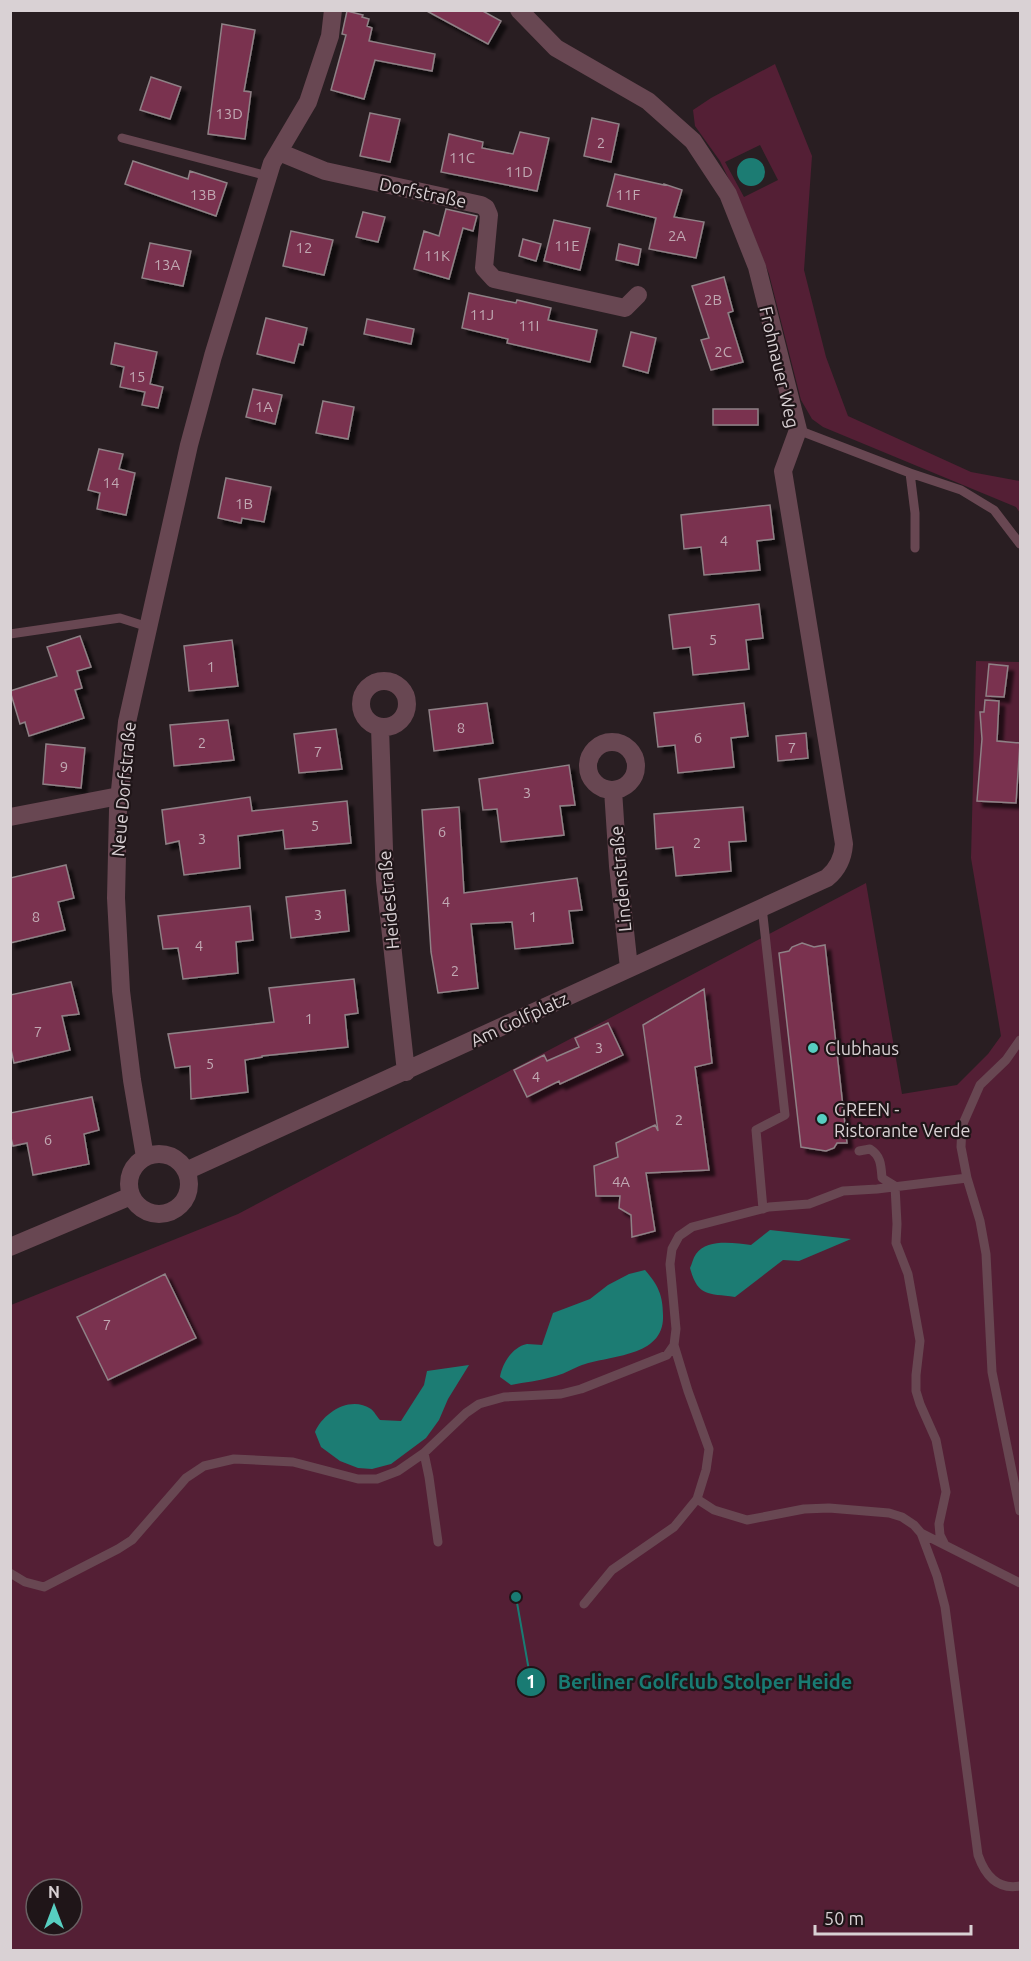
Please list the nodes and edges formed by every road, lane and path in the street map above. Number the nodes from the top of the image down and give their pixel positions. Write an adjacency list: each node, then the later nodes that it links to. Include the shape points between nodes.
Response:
1 (333, 10): 4 (street, via 330,36 308,102)
2 (519, 10): 7 (street, Frohnauer Weg, via 556,48 648,101 693,141 728,194 757,267)
3 (122, 138): 5 (lane)
4 (279, 152): 5 (street); 6 (street, Dorfstraße, via 325,171 481,205 489,215 484,268 494,279 625,308)
5 (268, 176): 11 (street, Neue Dorfstraße, via 189,445)
6 (638, 295)
7 (798, 430): 8 (lane); 17 (street, Frohnauer Weg, via 783,471 844,844)
8 (910, 473): 9 (lane, via 961,490 994,510); 10 (lane)
9 (1020, 544)
10 (915, 548)
11 (148, 627): 12 (lane, via 120,618); 15 (street, Neue Dorfstraße, via 127,722)
12 (10, 634)
13 (380, 727): 21 (street, Heidestraße, via 385,880)
14 (613, 790): 19 (street, Lindenstraße)
15 (119, 796): 16 (street); 23 (street, Neue Dorfstraße, via 116,898 121,991)
16 (10, 817)
17 (842, 857): 18 (street, Am Golfplatz, via 827,878)
18 (762, 907): 19 (street, Am Golfplatz); 28 (lane, via 785,1115 756,1130)
19 (629, 968): 21 (street, Am Golfplatz)
20 (1020, 1040): 25 (lane, via 980,1085 962,1126 961,1147)
21 (406, 1072): 24 (street, Am Golfplatz)
22 (859, 1151): 26 (lane, via 870,1149 878,1154 882,1178)
23 (145, 1157): 24 (street, via 168,1155); 27 (street, via 134,1165 129,1176)
24 (186, 1171): 27 (street, via 188,1192 171,1212 149,1213 136,1205)
25 (967, 1178): 26 (lane); 33 (lane, via 986,1254 992,1372)
26 (895, 1186): 28 (lane, via 843,1191 809,1204); 36 (lane, via 896,1243 908,1274 920,1341 916,1391 936,1440 946,1492 939,1524)
27 (131, 1196): 29 (street)
28 (763, 1209): 30 (lane, via 709,1221 679,1236 670,1264)
29 (10, 1247)
30 (674, 1345): 31 (lane, via 657,1360 580,1389 504,1397 479,1404); 32 (lane, via 709,1449)
31 (424, 1454): 35 (lane); 37 (lane, via 377,1479 358,1479 293,1462 219,1461 186,1479 132,1540 118,1550 44,1587)
32 (697, 1499): 34 (lane, via 714,1510 747,1520 804,1509 889,1513 914,1525); 39 (lane, via 674,1527 612,1570)
33 (1020, 1511)
34 (921, 1533): 36 (lane); 40 (lane, via 945,1607 978,1855 983,1869 999,1884 1009,1888)
35 (438, 1542)
36 (945, 1545): 38 (lane)
37 (10, 1573)
38 (1020, 1582)
39 (584, 1604)
40 (1020, 1886)

